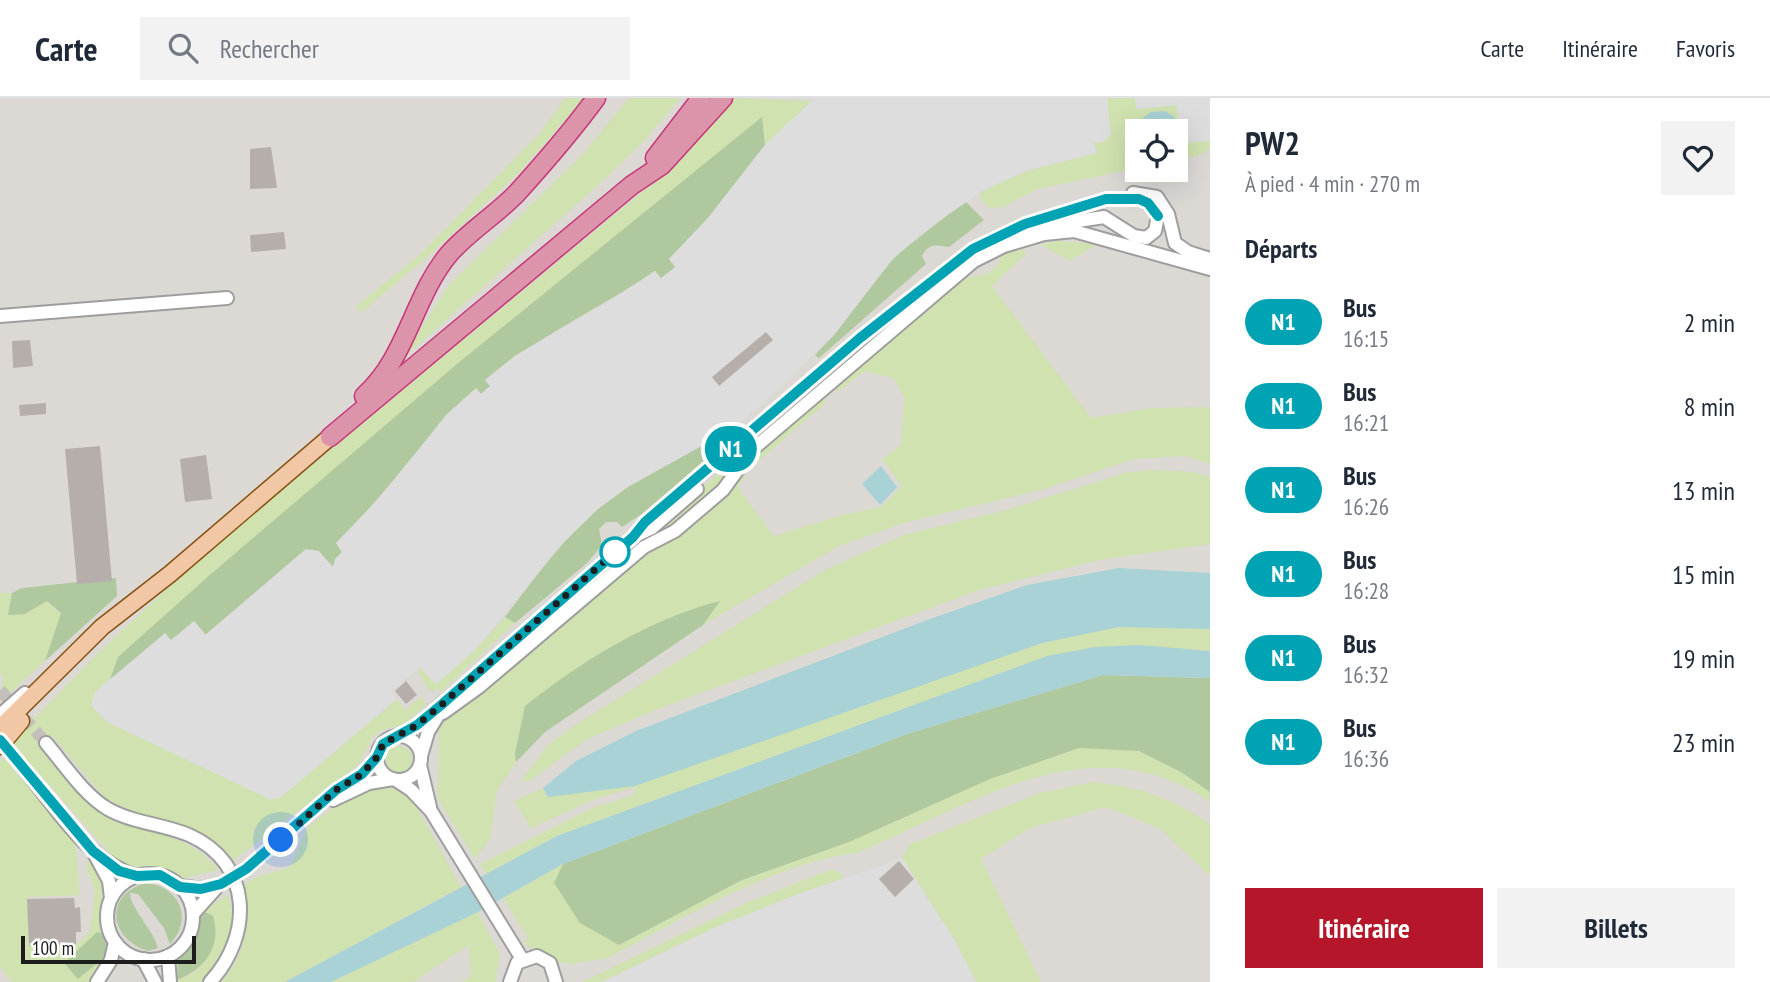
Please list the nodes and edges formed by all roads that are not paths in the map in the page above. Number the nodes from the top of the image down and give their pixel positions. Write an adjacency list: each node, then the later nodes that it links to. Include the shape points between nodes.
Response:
1 (596, 98): 6 (highway)
2 (610, 98): 6 (highway, via 578,140 532,185)
3 (701, 98): 5 (highway)
4 (723, 98): 5 (highway, via 662,165)
5 (632, 185): 13 (highway)
6 (517, 193): 13 (highway, via 449,254 390,367)
7 (1106, 199): 8 (street); 8 (street, via 1148,203 1158,216 1155,232 1142,239 1104,217); 9 (street, via 1136,192 1157,197 1168,214 1175,243)
8 (1014, 231): 16 (street, via 955,261 860,338)
9 (1210, 259)
10 (1210, 269): 18 (street, via 1074,232 1044,234 974,261 753,449 723,490 675,531 644,547 480,687)
11 (227, 298): 12 (street)
12 (0, 316)
13 (330, 437): 14 (main road)
14 (170, 574): 15 (main road); 22 (main road)
15 (102, 627): 17 (street); 19 (main road)
16 (448, 699): 18 (street); 20 (street)
17 (0, 715)
18 (437, 717): 24 (street)
19 (0, 728)
20 (395, 737): 23 (street, via 383,744); 24 (street, via 409,739)
21 (46, 743): 42 (street, via 107,808 187,834 225,864 239,894 240,927 233,950)
22 (0, 746)
23 (377, 757): 26 (street, via 381,771); 27 (street)
24 (420, 760): 26 (street, via 408,778); 28 (street)
25 (21, 765): 29 (street)
26 (394, 780): 27 (street, via 369,783); 28 (street, via 411,790)
27 (314, 811): 31 (street, bridge, via 246,869)
28 (430, 811): 38 (street)
29 (93, 851): 30 (street, via 119,871); 33 (street, via 109,881)
30 (137, 876): 32 (street, via 160,875); 33 (street)
31 (221, 884): 32 (street, via 201,889); 34 (street)
32 (180, 887): 34 (street)
33 (111, 898): 35 (street, via 107,920)
34 (192, 914): 36 (street, via 187,939)
35 (115, 942): 37 (street); 39 (street, via 111,960)
36 (168, 956): 37 (street); 41 (street)
37 (143, 959): 40 (street)
38 (522, 959): 43 (street, via 513,968); 44 (street, via 544,958 554,969)
39 (97, 982)
40 (155, 982)
41 (170, 982)
42 (211, 982)
43 (510, 982)
44 (556, 982)

